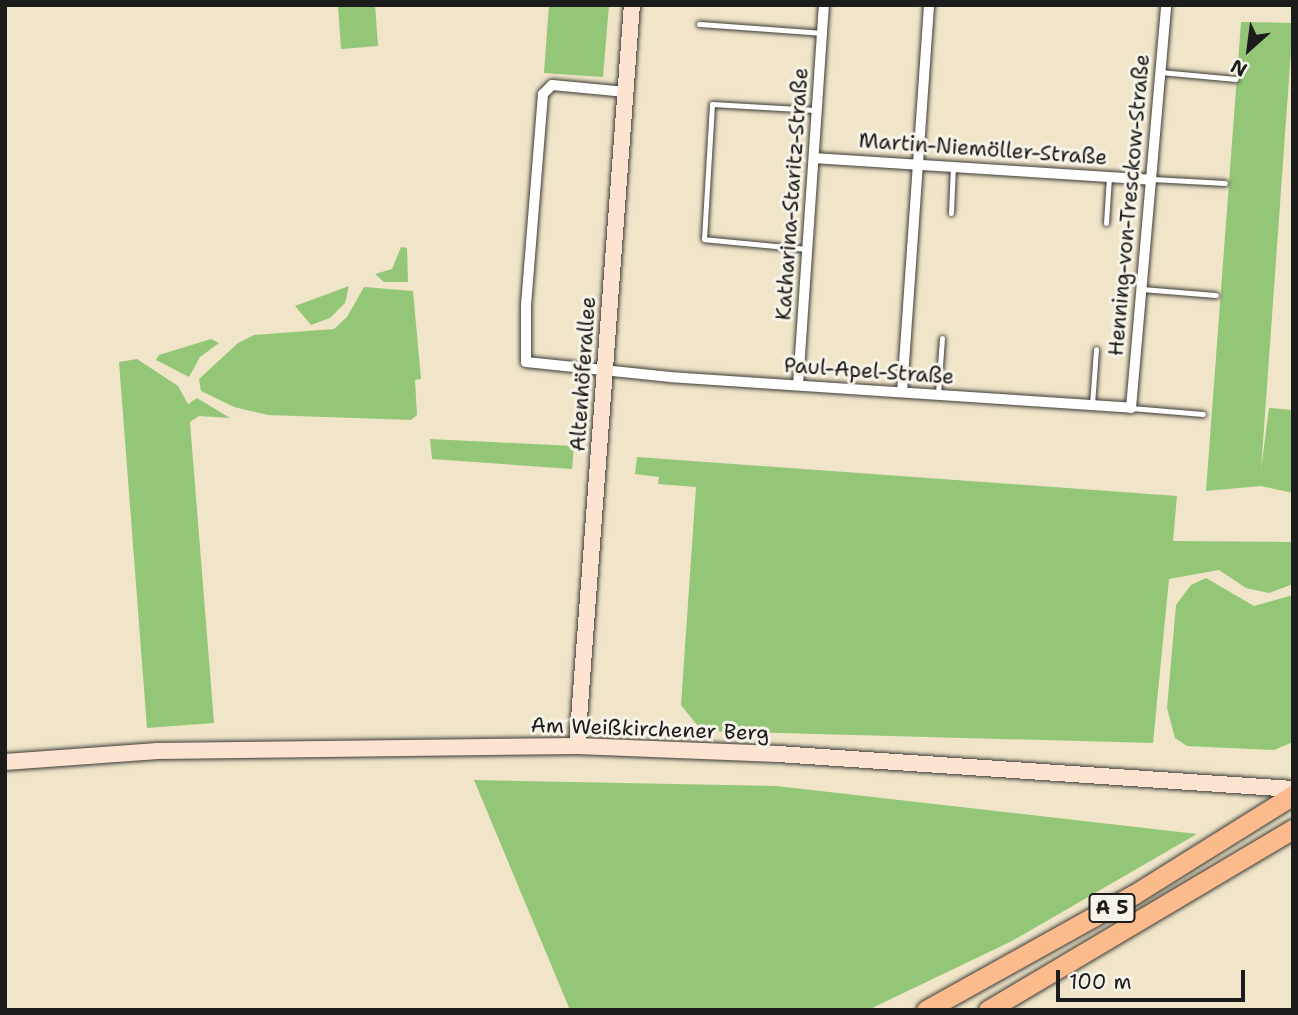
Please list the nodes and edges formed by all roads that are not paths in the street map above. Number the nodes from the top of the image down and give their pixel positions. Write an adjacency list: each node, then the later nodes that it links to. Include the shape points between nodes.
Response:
1 (632, 5): 9 (main road, Altenhöferallee)
2 (824, 5): 6 (street, Katharina-Staritz-Straße)
3 (929, 5): 12 (street)
4 (1166, 5): 7 (street, Henning-von-Tresckow-Straße)
5 (699, 24): 6 (lane)
6 (822, 33): 10 (street, Katharina-Staritz-Straße)
7 (1160, 72): 8 (lane); 15 (street, Henning-von-Tresckow-Straße)
8 (1236, 79)
9 (626, 92): 24 (main road, Altenhöferallee); 24 (street, Paul-Apel-Straße, via 550,81 523,355 535,366)
10 (816, 110): 11 (street, Katharina-Staritz-Straße); 19 (lane, via 712,104 704,225 704,239)
11 (814, 158): 12 (street, Martin-Niemöller-Straße); 19 (street, Katharina-Staritz-Straße)
12 (919, 164): 13 (street, Martin-Niemöller-Straße); 26 (street)
13 (953, 166): 14 (street, Martin-Niemöller-Straße); 17 (lane)
14 (1108, 177): 15 (street, Martin-Niemöller-Straße); 18 (lane)
15 (1150, 180): 16 (lane); 20 (street, Henning-von-Tresckow-Straße)
16 (1225, 183)
17 (951, 213)
18 (1106, 223)
19 (808, 249): 25 (street, Katharina-Staritz-Straße)
20 (1141, 289): 21 (lane); 29 (street, Henning-von-Tresckow-Straße)
21 (1216, 295)
22 (942, 338): 27 (lane)
23 (1096, 349): 28 (lane)
24 (605, 371): 25 (street, Paul-Apel-Straße); 31 (main road, Altenhöferallee)
25 (797, 385): 26 (street, Paul-Apel-Straße)
26 (902, 392): 27 (street, Paul-Apel-Straße)
27 (938, 395): 28 (street, Paul-Apel-Straße)
28 (1092, 406): 29 (street, Paul-Apel-Straße)
29 (1131, 408): 30 (lane)
30 (1203, 414)
31 (577, 746): 32 (main road, Am Weißkirchener Berg, via 158,751); 33 (main road, Am Weißkirchener Berg, via 778,754)
32 (5, 762)
33 (1293, 792): 35 (highway, A 5, via 1122,902)
34 (1293, 829): 36 (highway, A 5)
35 (926, 1010)
36 (988, 1010)

